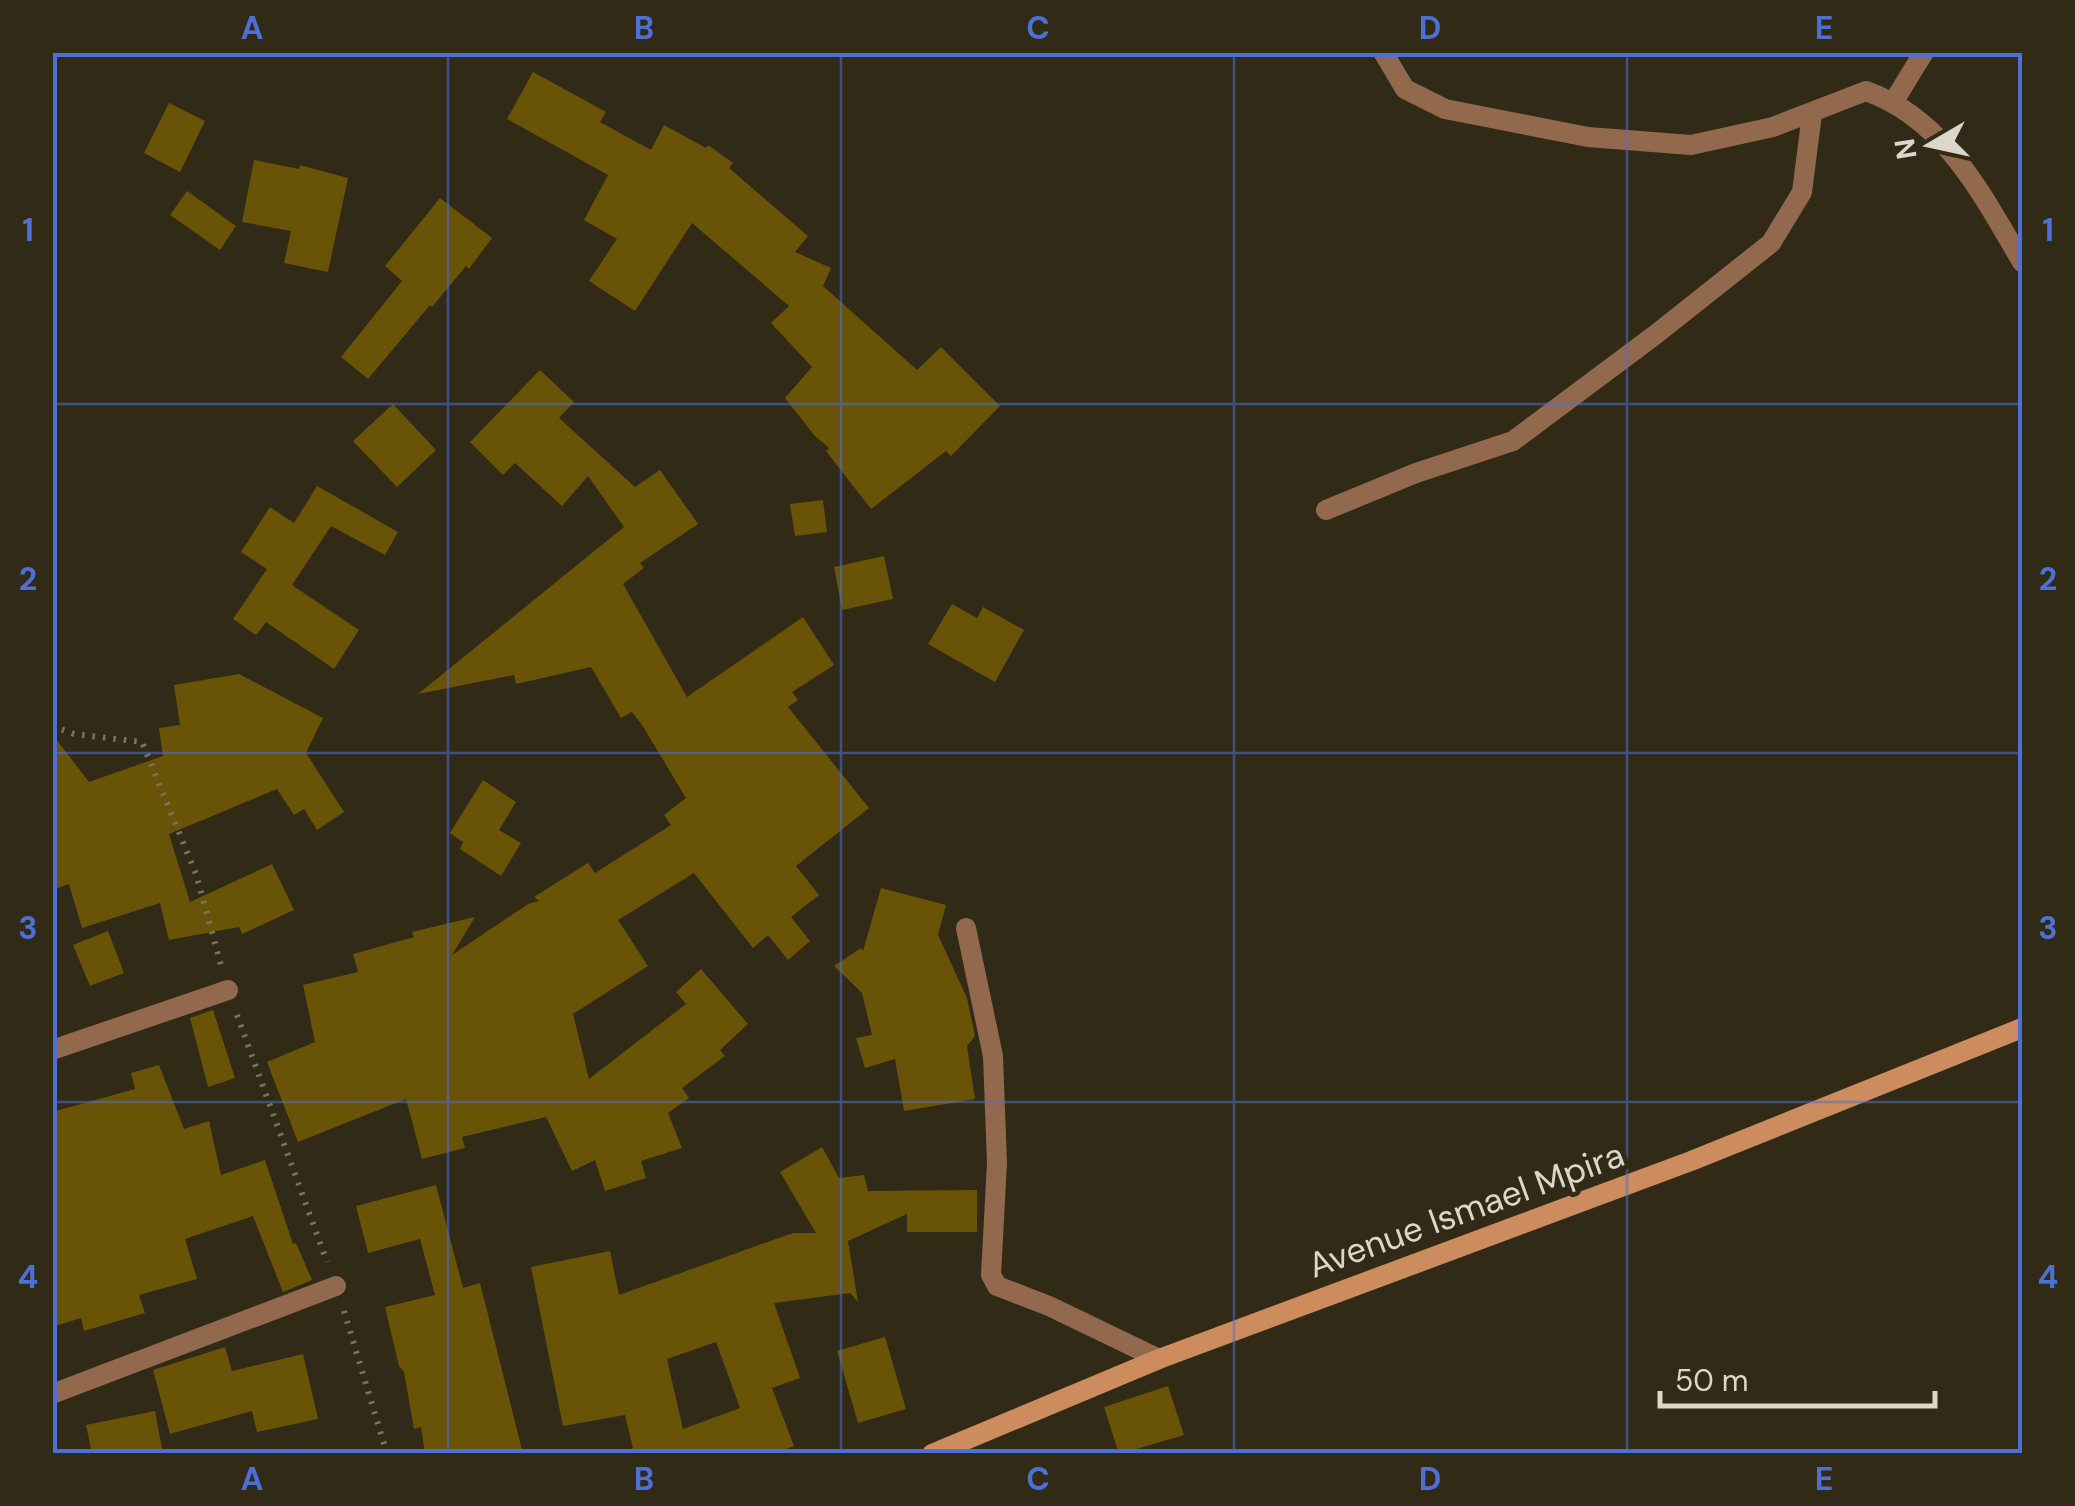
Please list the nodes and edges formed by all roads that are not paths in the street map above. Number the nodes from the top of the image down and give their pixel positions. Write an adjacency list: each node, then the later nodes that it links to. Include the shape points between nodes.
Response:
1 (1382, 52): 4 (street, via 1405,88 1445,109 1588,137 1691,145)
2 (1924, 52): 3 (street)
3 (1894, 101): 4 (street, via 1866,91); 5 (street, via 1930,128 1970,173)
4 (1812, 114): 6 (street, via 1802,192 1770,243 1514,441)
5 (2022, 262)
6 (1326, 510)
7 (966, 928): 12 (street, via 992,1056 991,1274 997,1286)
8 (228, 990): 10 (street)
9 (2022, 1028): 12 (main road, Avenue Ismael Mpira, via 1691,1161)
10 (52, 1050)
11 (336, 1286): 13 (street)
12 (1159, 1358): 14 (main road, Avenue Ismael Mpira)
13 (52, 1394)
14 (932, 1454)

